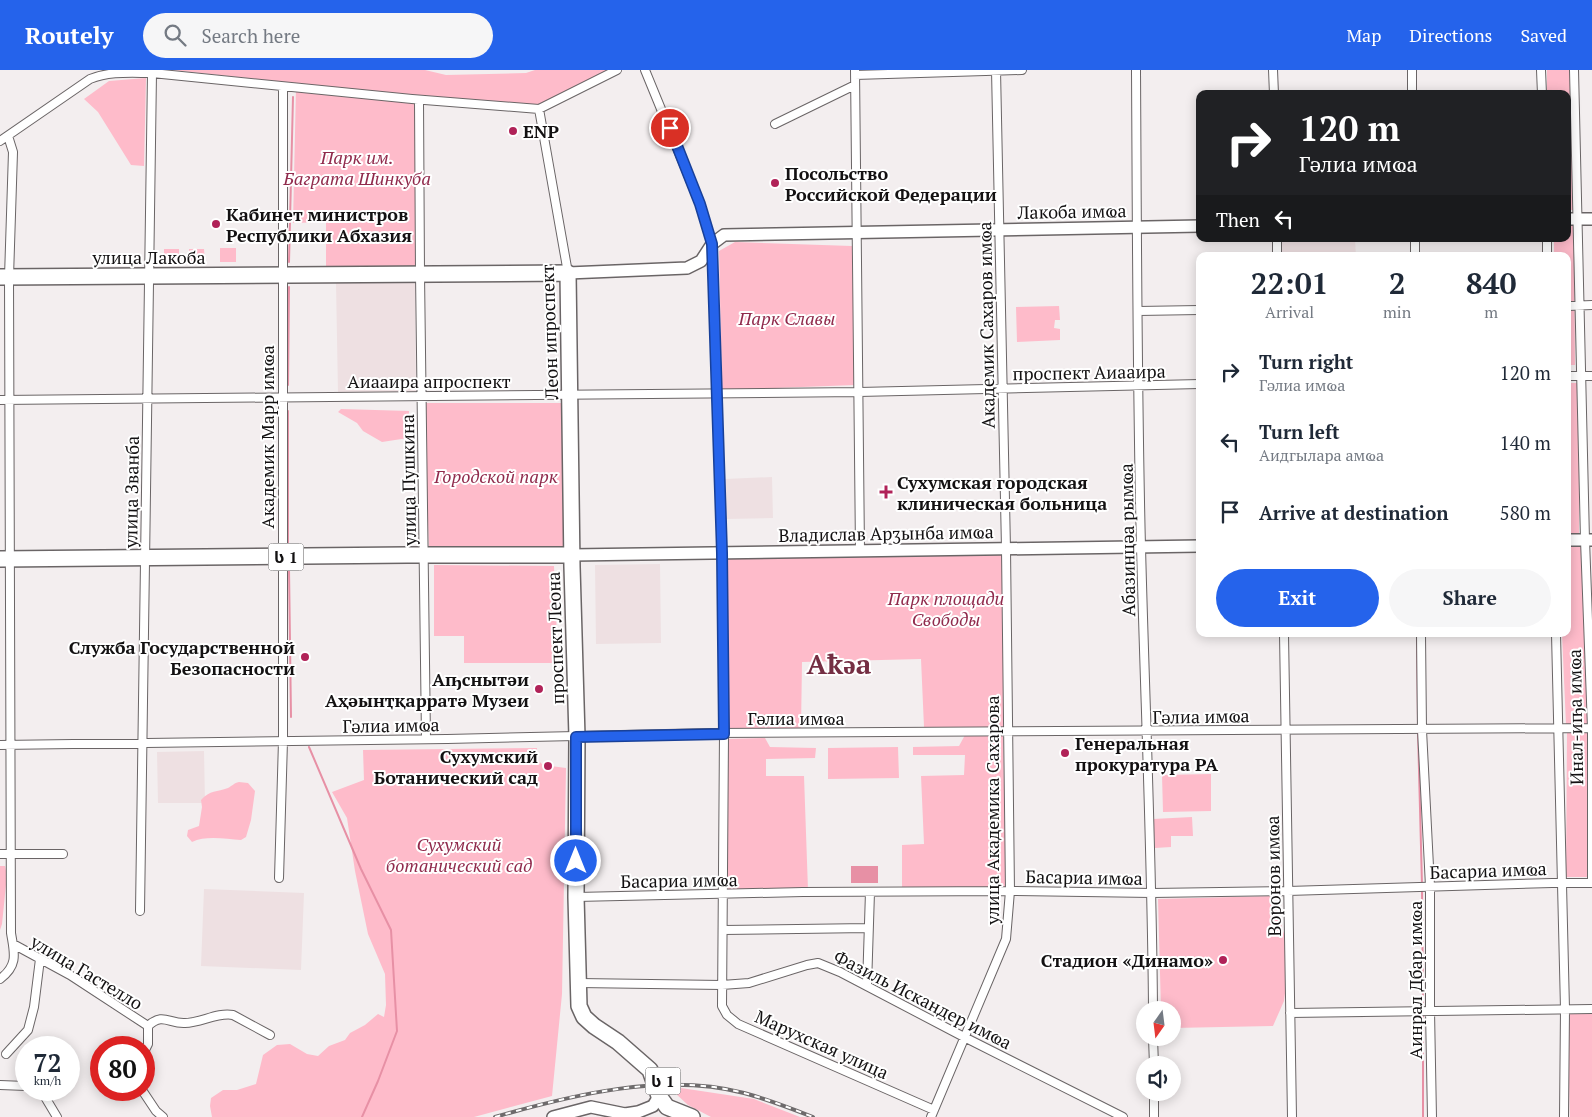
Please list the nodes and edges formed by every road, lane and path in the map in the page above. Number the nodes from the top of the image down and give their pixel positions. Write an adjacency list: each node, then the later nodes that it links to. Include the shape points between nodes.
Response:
1 (617, 70): 18 (street)
2 (645, 70): 28 (street, Марухская улица, via 700,204)
3 (1022, 70): 9 (street)
4 (1136, 70): 25 (street, Абазинцәа рымҩа)
5 (1273, 70): 14 (street)
6 (1412, 70): 15 (street)
7 (1541, 70): 16 (street)
8 (1574, 70): 23 (street, Инал-иҧа имҩа)
9 (996, 71): 11 (street); 26 (street, Академик Сахаров имҩа)
10 (152, 72): 13 (street); 20 (street, via 99,75); 32 (street, улица Званба)
11 (855, 72): 12 (street)
12 (856, 85): 19 (street); 27 (street)
13 (283, 87): 17 (street); 31 (street, Академик Марр имҩа)
14 (1274, 90)
15 (1412, 90)
16 (1542, 90)
17 (419, 100): 18 (street); 30 (street, улица Пушкина)
18 (539, 109): 29 (street, Леон ипроспект)
19 (775, 124)
20 (8, 136): 21 (street); 33 (street, via 13,152)
21 (0, 142)
22 (1592, 218): 23 (main road)
23 (1573, 219): 36 (street, Инал-иҧа имҩа)
24 (1196, 226): 25 (main road, Лакоба имҩа)
25 (1138, 227): 26 (main road, Лакоба имҩа); 38 (street, Абазинцәа рымҩа)
26 (999, 231): 27 (main road, Лакоба имҩа); 44 (street, Академик Сахаров имҩа)
27 (857, 233): 28 (main road, Лакоба имҩа, via 724,235); 45 (street)
28 (712, 244): 29 (main road, Лакоба имҩа, via 700,261 686,268); 46 (street, Марухская улица)
29 (568, 273): 30 (highway, улица Лакоба); 47 (highway, Леон ипроспект / ს 1)
30 (420, 274): 31 (highway, улица Лакоба); 48 (street, улица Пушкина)
31 (282, 275): 32 (highway, улица Лакоба); 49 (street, Академик Марр имҩа)
32 (149, 276): 33 (highway, улица Лакоба); 50 (street, улица Званба)
33 (4, 277): 52 (street)
34 (1592, 305): 36 (street)
35 (1571, 306): 36 (street)
36 (1580, 306): 40 (street, Инал-иҧа имҩа)
37 (1196, 310): 38 (street)
38 (1138, 311): 43 (street, Абазинцәа рымҩа)
39 (1571, 376): 40 (street)
40 (1581, 376): 41 (street); 53 (street, Инал-иҧа имҩа)
41 (1592, 376)
42 (1196, 384): 43 (street, проспект Аиааира)
43 (1139, 386): 44 (street, проспект Аиааира); 57 (street, Абазинцәа рымҩа)
44 (1003, 389): 45 (street, проспект Аиааира); 58 (street, Академик Сахаров имҩа)
45 (859, 392): 46 (street, Аиааира апроспект); 59 (street)
46 (717, 394): 47 (street, Аиааира апроспект); 60 (street, Марухская улица)
47 (570, 395): 48 (street, Аиааира апроспект); 62 (highway, Леон ипроспект / ს 1)
48 (421, 396): 49 (street, Аиааира апроспект); 61 (street, улица Пушкина)
49 (282, 397): 50 (street, Аиааира апроспект); 63 (street, Академик Марр имҩа)
50 (148, 399): 52 (street, Аиааира апроспект); 64 (street, улица Званба)
51 (0, 400): 52 (street, Аиааира апроспект)
52 (9, 400): 65 (street)
53 (1588, 474): 55 (street, Инал-иҧа имҩа)
54 (1571, 540): 55 (main road)
55 (1588, 540): 69 (street, Инал-иҧа имҩа)
56 (1196, 546): 57 (main road, Владислав Арӡынба имҩа)
57 (1141, 547): 58 (main road, Владислав Арӡынба имҩа); 73 (street, Абазинцәа рымҩа)
58 (1006, 549): 59 (main road, Владислав Арӡынба имҩа); 74 (street, улица Академика Сахарова)
59 (860, 551): 60 (main road, Владислав Арӡынба имҩа)
60 (722, 553): 62 (main road, Владислав Арӡынба имҩа); 75 (street, Марухская улица)
61 (424, 555): 62 (highway, ს 1); 63 (highway, ს 1); 77 (street, улица Пушкина)
62 (572, 555): 76 (highway, проспект Леона / ს 1)
63 (282, 557): 64 (highway, ს 1); 78 (street, Академик Марр имҩа)
64 (145, 558): 65 (highway, ს 1); 79 (street, улица Званба)
65 (5, 559): 81 (street)
66 (1284, 637): 71 (street, Воронов имҩа)
67 (1421, 637): 72 (street, Аинрал Дбар имҩа)
68 (1556, 637): 70 (street, Инал-иҧа имҩа)
69 (1592, 728): 70 (street, Гәлиа имҩа); 87 (street, Инал-иҧа имҩа)
70 (1559, 729): 72 (street, Гәлиа имҩа); 86 (street, Инал-иҧа имҩа)
71 (1285, 730): 72 (street, Гәлиа имҩа); 73 (street, Гәлиа имҩа); 90 (street, Воронов имҩа)
72 (1422, 730): 88 (street, Аинрал Дбар имҩа)
73 (1147, 731): 74 (street, Гәлиа имҩа); 93 (street, Абазинцәа рымҩа)
74 (1008, 732): 75 (street, Гәлиа имҩа); 89 (street, улица Академика Сахарова)
75 (724, 734): 76 (street, Гәлиа имҩа); 92 (street, Марухская улица)
76 (576, 737): 77 (street, Гәлиа имҩа); 94 (highway, проспект Леона / ს 1)
77 (426, 739): 78 (street, Гәлиа имҩа)
78 (283, 741): 79 (street, Гәлиа имҩа); 85 (street, Академик Марр имҩа)
79 (143, 743): 81 (street, Гәлиа имҩа); 95 (street, улица Званба)
80 (0, 745): 81 (street, Гәлиа имҩа)
81 (10, 745): 84 (street)
82 (0, 854): 84 (street)
83 (63, 854): 84 (street)
84 (11, 855): 98 (street)
85 (279, 878)
86 (1561, 883): 87 (street, Басариа имҩа); 88 (street, Басариа имҩа); 105 (street, Инал-иҧа имҩа)
87 (1592, 883)
88 (1430, 886): 90 (street, Басариа имҩа); 107 (street, Аинрал Дбар имҩа)
89 (1010, 891): 91 (street, Басариа имҩа); 93 (street, Басариа имҩа); 112 (street, улица Академика Сахарова, via 1006,939)
90 (1288, 891): 93 (street, Басариа имҩа); 108 (street, Воронов имҩа)
91 (870, 892): 92 (street, Басариа имҩа); 96 (street)
92 (723, 893): 94 (street, Басариа имҩа); 97 (street, Марухская улица)
93 (1152, 893): 104 (street, Абазинцәа рымҩа)
94 (576, 897): 101 (highway, проспект Леона / ს 1)
95 (140, 911)
96 (868, 928): 97 (street); 103 (street)
97 (723, 930): 102 (street, Марухская улица)
98 (13, 944): 99 (street, улица Гастелло); 100 (street, via 15,958 6,975)
99 (40, 960): 109 (street, улица Гастелло, via 70,975); 113 (street, via 28,1030)
100 (0, 979)
101 (579, 983): 102 (street, Фазиль Искандер имҩа); 116 (highway, проспект Леона / ს 1, via 579,1006 584,1017 650,1070)
102 (722, 985): 103 (street, Фазиль Искандер имҩа, via 749,983 818,963); 120 (street, Марухская улица, via 722,1006 738,1024)
103 (867, 986): 112 (street, Фазиль Искандер имҩа)
104 (1153, 1001)
105 (1564, 1009): 106 (street); 107 (street); 131 (street, Инал-иҧа имҩа)
106 (1592, 1009)
107 (1430, 1011): 108 (street); 130 (street, Аинрал Дбар имҩа)
108 (1290, 1013): 129 (street, Воронов имҩа)
109 (148, 1026): 110 (street, via 160,1018 184,1023 232,1014); 111 (street, улица Гастелло)
110 (270, 1035)
111 (148, 1036)
112 (964, 1038): 120 (street, улица Академика Сахарова); 127 (street, Фазиль Искандер имҩа)
113 (6, 1054)
114 (0, 1084): 115 (street)
115 (15, 1085)
116 (661, 1098): 121 (main road, via 638,1112 625,1114 591,1107); 125 (highway, ს 1); 126 (highway, ს 1, via 670,1097)
117 (47, 1101): 122 (street)
118 (149, 1101): 123 (street)
119 (1154, 1101): 128 (street)
120 (933, 1113)
121 (578, 1114): 124 (main road)
122 (57, 1117)
123 (163, 1117)
124 (553, 1117)
125 (692, 1117)
126 (696, 1117)
127 (1123, 1117)
128 (1154, 1117)
129 (1292, 1117)
130 (1432, 1117)
131 (1564, 1117)

